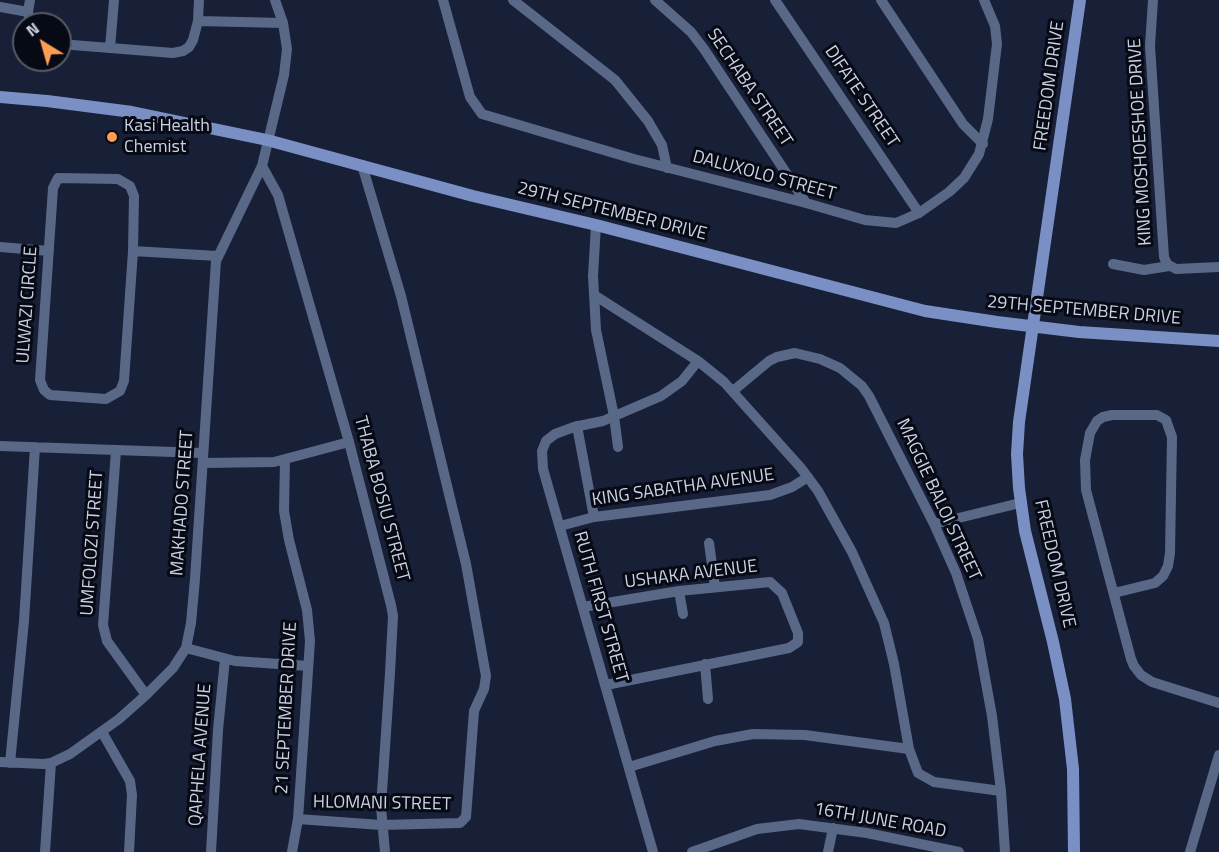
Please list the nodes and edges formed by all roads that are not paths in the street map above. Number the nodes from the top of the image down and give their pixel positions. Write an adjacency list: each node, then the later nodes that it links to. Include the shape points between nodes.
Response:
1 (30, 0): 14 (street)
2 (114, 0): 18 (street)
3 (199, 0): 15 (street)
4 (275, 0): 16 (street, MAKHADO STREET)
5 (443, 0): 24 (street, DALUXOLO STREET, via 470,96 482,114)
6 (513, 0): 24 (street, via 615,80 648,121 662,145)
7 (655, 0): 25 (street, SECHABA STREET, via 704,49)
8 (775, 0): 26 (street, DIFATE STREET)
9 (881, 0): 21 (street, via 963,124)
10 (984, 0): 21 (street, DALUXOLO STREET, via 995,26 997,44)
11 (1080, 0): 36 (street, FREEDOM DRIVE)
12 (1153, 0): 33 (street, KING MOSHOESHOE DRIVE, via 1150,46 1164,252)
13 (0, 7): 14 (street)
14 (28, 12)
15 (198, 21): 16 (street); 18 (street, via 193,40 183,51)
16 (283, 23): 20 (street, MAKHADO STREET, via 287,49 284,75)
17 (72, 45): 18 (street)
18 (110, 48)
19 (0, 97): 20 (street, 29TH SEPTEMBER DRIVE, via 132,112)
20 (267, 140): 22 (street, 29TH SEPTEMBER DRIVE); 23 (street, MAKHADO STREET)
21 (983, 144): 26 (street, DALUXOLO STREET, via 964,178)
22 (362, 165): 27 (street, 29TH SEPTEMBER DRIVE); 76 (street, HLOMANI STREET, via 401,296 466,564 486,676 474,711 464,820)
23 (262, 166): 31 (street, MAKHADO STREET); 42 (street, THABA BOSIU STREET, via 278,195)
24 (667, 168): 25 (street, DALUXOLO STREET)
25 (806, 202): 26 (street, DALUXOLO STREET, via 880,223 896,223)
26 (919, 213)
27 (596, 225): 35 (street); 36 (street, 29TH SEPTEMBER DRIVE, via 888,302)
28 (0, 247): 29 (street)
29 (49, 251): 30 (street, ULWAZI CIRCLE, via 53,188 58,178 118,179 130,186 134,196); 30 (street, ULWAZI CIRCLE, via 40,366 42,386 50,395 106,399 120,391 124,381)
30 (133, 251): 31 (street)
31 (218, 256): 47 (street, MAKHADO STREET)
32 (1113, 264): 33 (street, via 1144,270)
33 (1169, 266): 34 (street, KING MOSHOESHOE DRIVE)
34 (1219, 267)
35 (594, 295): 38 (street); 40 (street, via 598,347)
36 (1033, 327): 37 (street, 29TH SEPTEMBER DRIVE); 50 (street, FREEDOM DRIVE, via 1018,437)
37 (1219, 341)
38 (698, 361): 39 (street); 40 (street, RUTH FIRST STREET, via 682,381 661,396)
39 (733, 391): 49 (street); 52 (street, MAGGIE BALOI STREET, via 769,361 785,354 806,355 840,368 869,396)
40 (614, 416): 41 (street, RUTH FIRST STREET); 45 (street)
41 (577, 426): 51 (street); 53 (street, RUTH FIRST STREET, via 550,438 542,451 543,469)
42 (350, 442): 48 (street); 76 (street, THABA BOSIU STREET, via 393,616)
43 (0, 446): 44 (street)
44 (35, 447): 46 (street); 71 (street, via 24,621)
45 (618, 447)
46 (116, 451): 47 (street); 65 (street, UMFOLOZI STREET, via 103,625 107,641)
47 (202, 458): 48 (street); 60 (street, MAKHADO STREET)
48 (285, 460): 63 (street, 21 SEPTEMBER DRIVE, via 284,511 307,610)
49 (808, 477): 51 (street, KING SABATHA AVENUE, via 770,495); 69 (street, via 841,529 884,623)
50 (1020, 503): 52 (street); 89 (street, FREEDOM DRIVE, via 1065,699 1073,769)
51 (594, 517): 53 (street, KING SABATHA AVENUE)
52 (934, 524): 74 (street, MAGGIE BALOI STREET, via 956,573 978,639)
53 (560, 526): 58 (street, RUTH FIRST STREET)
54 (709, 543): 55 (street)
55 (715, 587): 56 (street, USHAKA AVENUE); 62 (street, USHAKA AVENUE, via 760,582 775,585 782,593 798,642 789,648)
56 (679, 591): 58 (street, USHAKA AVENUE); 59 (street)
57 (1114, 594): 57 (street, via 1085,481 1090,433 1103,417 1157,416 1166,420 1172,437 1168,566 1155,583); 67 (street, via 1137,671 1152,682)
58 (583, 607): 64 (street, RUTH FIRST STREET)
59 (683, 614)
60 (186, 648): 61 (street); 65 (street, MAKHADO STREET)
61 (225, 659): 63 (street); 81 (street, QAPHELA AVENUE)
62 (705, 664): 64 (street); 66 (street)
63 (308, 666): 75 (street, 21 SEPTEMBER DRIVE)
64 (606, 685): 73 (street, RUTH FIRST STREET)
65 (146, 696): 68 (street, MAKHADO STREET)
66 (708, 699)
67 (1219, 703)
68 (102, 732): 72 (street, MAKHADO STREET); 80 (street, via 130,781)
69 (909, 749): 73 (street, via 805,735 753,734); 74 (street, via 915,767 928,780)
70 (1219, 755): 90 (street)
71 (5, 763): 72 (street, MAKHADO STREET)
72 (51, 763): 79 (street)
73 (629, 767): 84 (street, RUTH FIRST STREET)
74 (1001, 791): 88 (street, MAGGIE BALOI STREET)
75 (298, 819): 76 (street, HLOMANI STREET); 82 (street, 21 SEPTEMBER DRIVE)
76 (381, 825): 83 (street, THABA BOSIU STREET)
77 (833, 828): 78 (street, 16TH JUNE ROAD); 85 (street, 16TH JUNE ROAD, via 771,826 743,832); 86 (street)
78 (915, 847): 87 (street, 16TH JUNE ROAD)
79 (45, 852)
80 (129, 852)
81 (211, 852)
82 (292, 852)
83 (385, 852)
84 (653, 852)
85 (692, 852)
86 (828, 852)
87 (959, 852)
88 (1005, 852)
89 (1074, 852)
90 (1190, 852)

